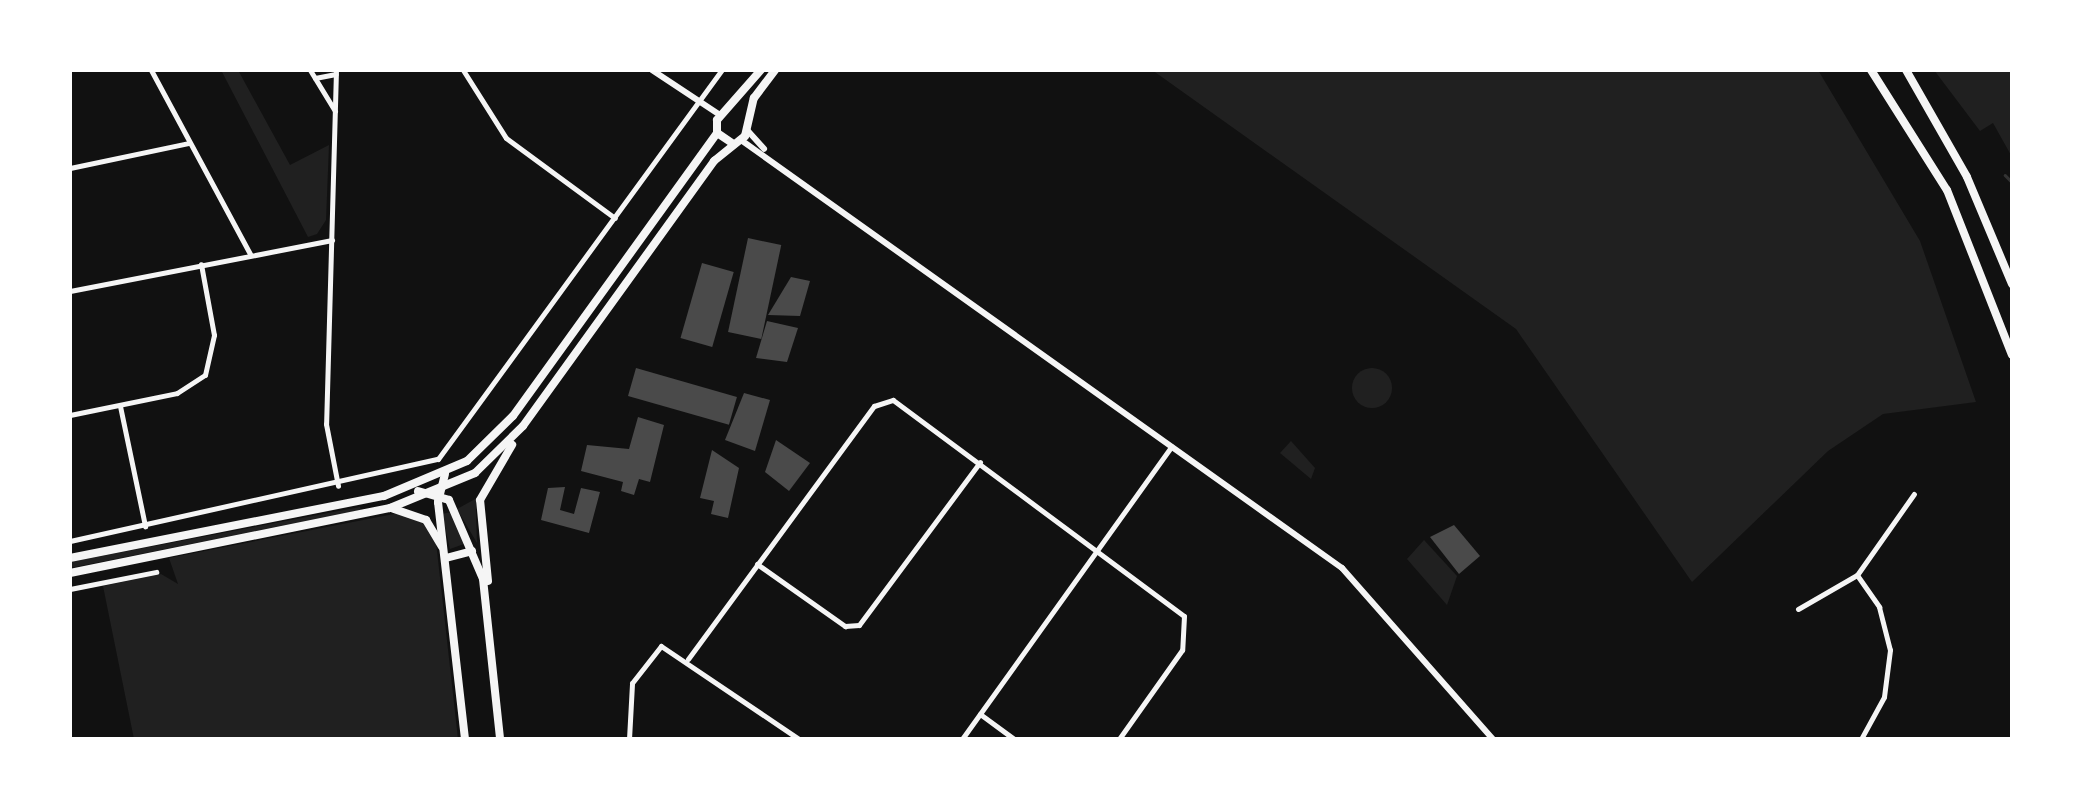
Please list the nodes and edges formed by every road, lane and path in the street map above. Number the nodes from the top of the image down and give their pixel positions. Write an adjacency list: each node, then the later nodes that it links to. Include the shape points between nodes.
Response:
1 (152, 70): 19 (street)
2 (310, 70): 11 (street)
3 (463, 70): 22 (street, via 506,138)
4 (652, 70): 12 (street)
5 (722, 70): 12 (street)
6 (761, 70): 14 (main road)
7 (775, 70): 15 (main road)
8 (1871, 70): 30 (main road, via 1954,206)
9 (1906, 70): 26 (main road, via 1967,177)
10 (336, 72): 11 (street); 13 (street)
11 (314, 78): 13 (street)
12 (698, 104): 14 (street); 16 (street); 22 (street)
13 (335, 110): 23 (street)
14 (724, 113): 15 (main road); 16 (main road)
15 (747, 120): 17 (main road)
16 (716, 129): 18 (main road); 29 (main road)
17 (748, 131): 18 (main road); 20 (street)
18 (736, 142): 20 (street); 28 (main road)
19 (189, 143): 21 (street); 24 (street)
20 (771, 156): 34 (street)
21 (70, 168)
22 (616, 218): 37 (street, via 446,451 420,468)
23 (332, 240): 24 (street); 37 (street, via 326,424)
24 (250, 254): 25 (street)
25 (201, 264): 27 (street); 31 (street, via 214,335 204,375 177,394)
26 (2012, 284)
27 (70, 292)
28 (582, 344): 29 (main road); 33 (main road)
29 (566, 345): 36 (main road, via 502,428)
30 (2012, 355)
31 (119, 405): 32 (street); 42 (street)
32 (70, 415)
33 (522, 428): 38 (main road, via 469,476); 54 (main road, via 480,500)
34 (1172, 446): 45 (street); 66 (street, via 1342,568)
35 (980, 462): 45 (street); 48 (street, via 902,404 882,402); 48 (street, via 859,625 845,626)
36 (445, 474): 38 (main road); 40 (main road)
37 (338, 486): 42 (street)
38 (438, 492): 40 (main road); 41 (main road); 44 (main road); 47 (main road)
39 (1914, 494): 51 (street)
40 (335, 506): 46 (main road)
41 (390, 508): 47 (main road, via 426,520); 50 (main road)
42 (144, 526): 43 (street)
43 (70, 541)
44 (472, 550): 47 (main road); 54 (main road)
45 (1099, 550): 56 (street); 63 (street, via 1172,604 1188,627 1182,650)
46 (70, 558)
47 (446, 558): 57 (main road)
48 (757, 564): 55 (street)
49 (156, 572): 52 (street)
50 (70, 573)
51 (1857, 575): 53 (street); 67 (street, via 1880,607 1890,650 1884,697)
52 (70, 589)
53 (1798, 609)
54 (492, 623): 58 (main road)
55 (688, 659): 59 (street, via 656,647 632,683); 60 (street)
56 (980, 714): 61 (street); 62 (street)
57 (465, 739)
58 (500, 739)
59 (629, 739)
60 (798, 739)
61 (962, 739)
62 (1014, 739)
63 (1119, 739)
64 (1284, 739): 65 (street)
65 (1321, 739)
66 (1493, 739)
67 (1861, 739)

